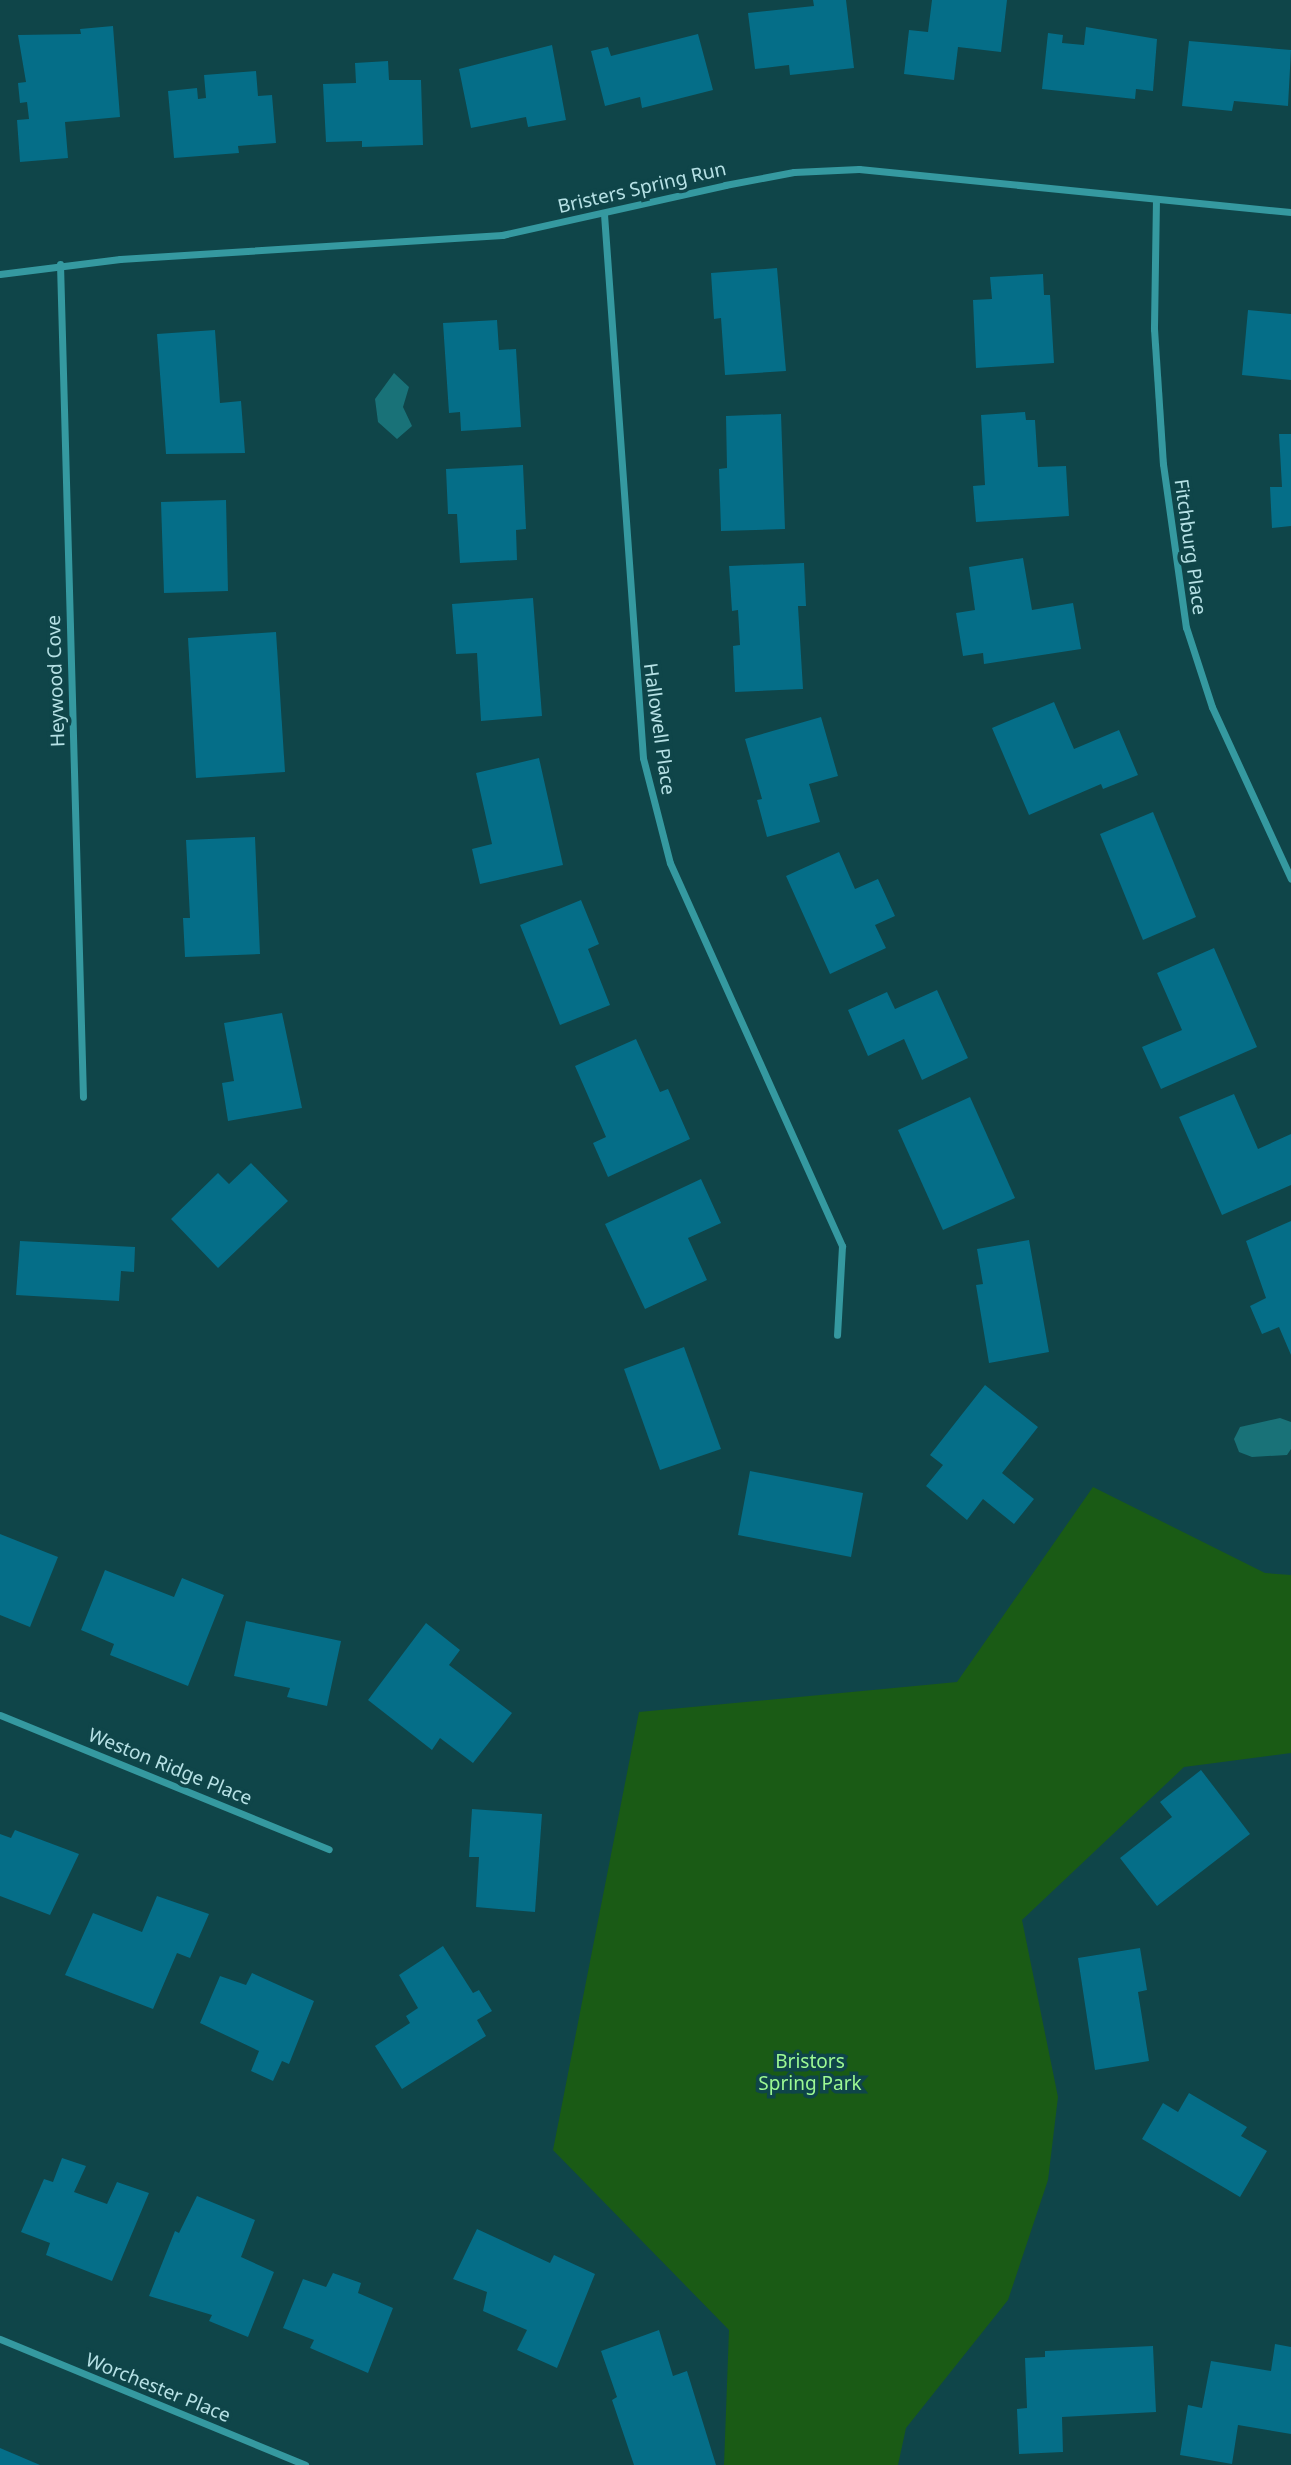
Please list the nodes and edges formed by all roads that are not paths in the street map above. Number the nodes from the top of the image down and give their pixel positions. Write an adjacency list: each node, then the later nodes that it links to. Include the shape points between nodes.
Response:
1 (1156, 199): 2 (street, Bristers Spring Run); 3 (street, Bristers Spring Run, via 859,169 794,172); 6 (street, Fitchburg Place, via 1154,329 1162,451 1186,627 1212,707)
2 (1291, 212)
3 (604, 214): 4 (street, Bristers Spring Run, via 502,235); 8 (street, Hallowell Place, via 643,758 670,863 842,1246)
4 (60, 264): 5 (street, Bristers Spring Run); 7 (street, Heywood Cove)
5 (0, 274)
6 (1291, 879)
7 (83, 1097)
8 (837, 1335)
9 (0, 1715): 10 (street, Weston Ridge Place)
10 (329, 1849)
11 (0, 2339): 12 (street, Worchester Place)
12 (305, 2465)

